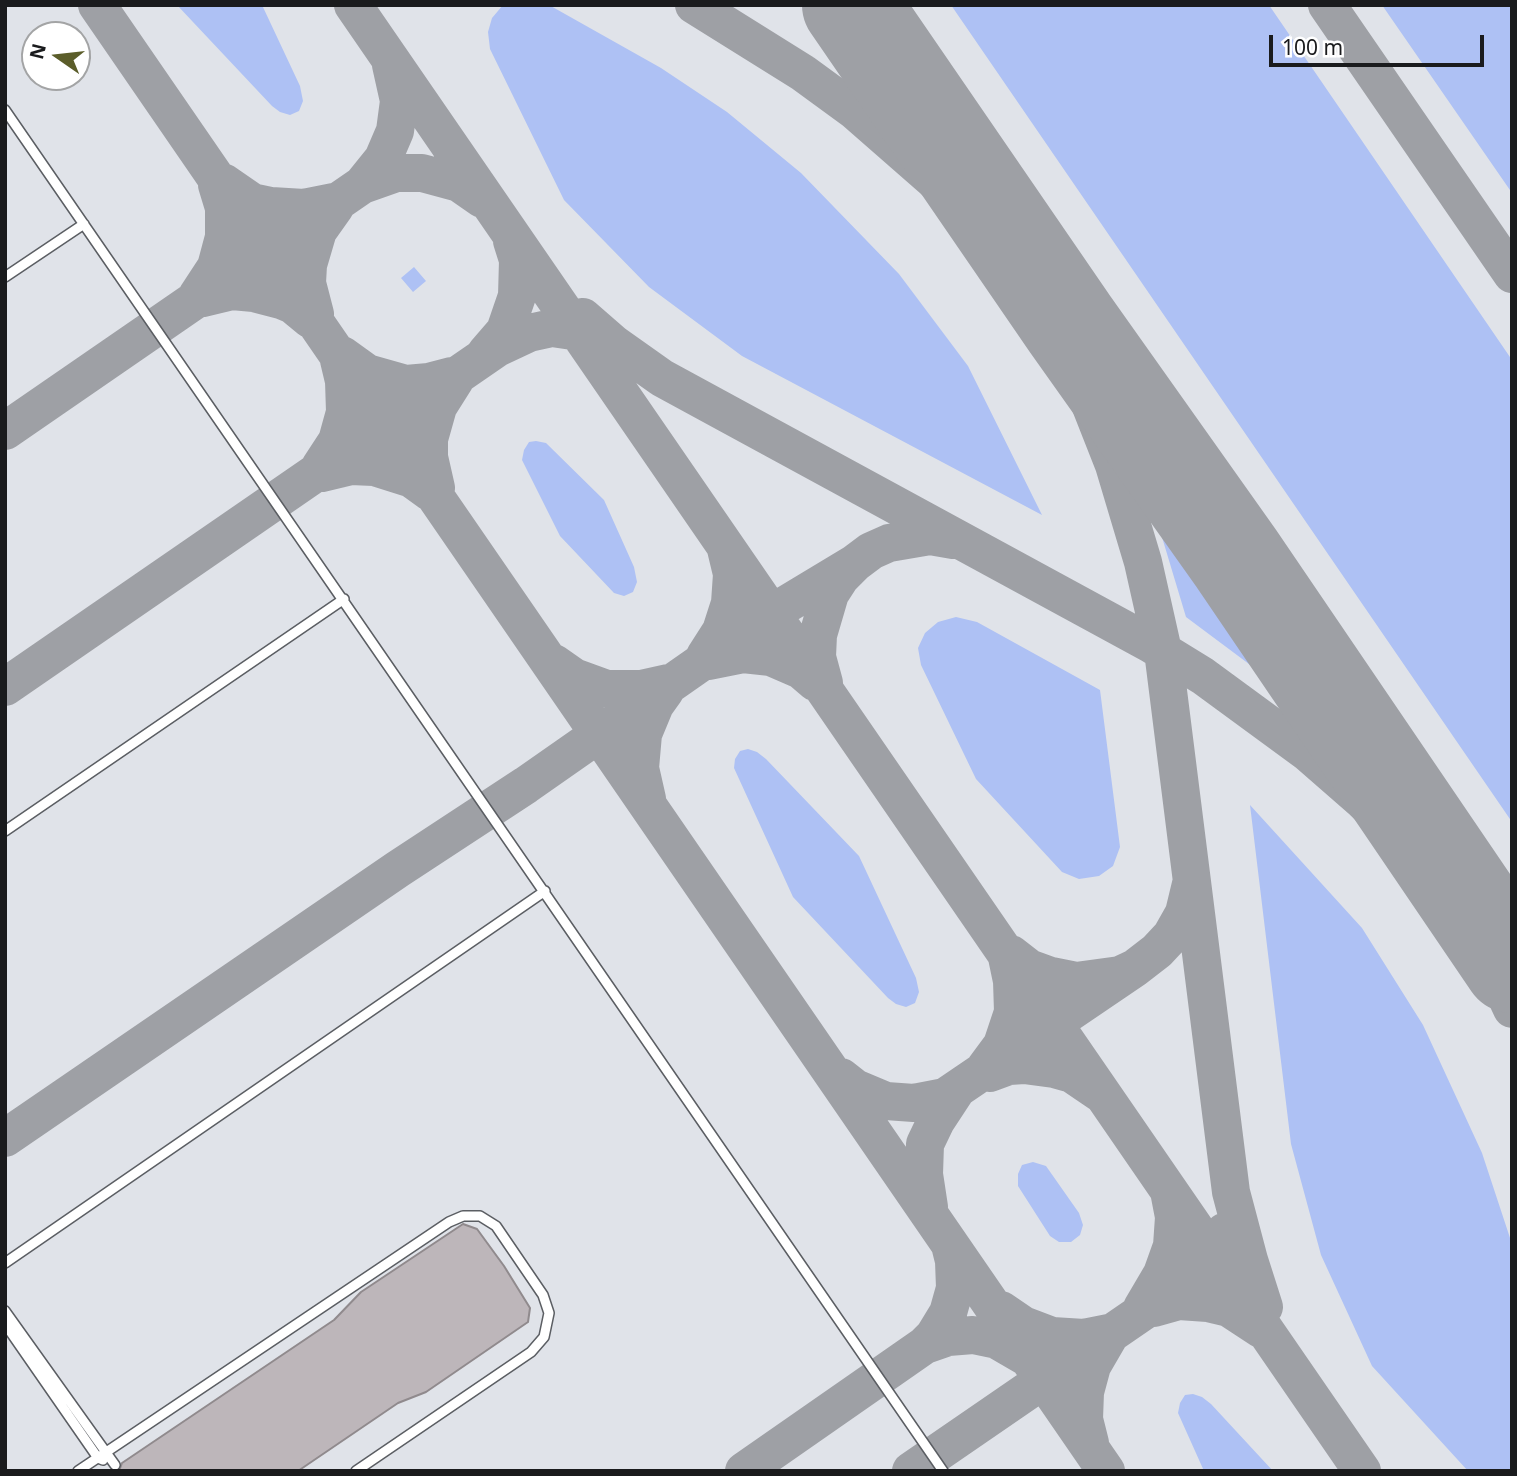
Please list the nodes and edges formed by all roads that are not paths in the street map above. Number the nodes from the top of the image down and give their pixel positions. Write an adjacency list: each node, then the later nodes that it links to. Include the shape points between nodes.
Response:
1 (5, 110): 2 (lane)
2 (83, 224): 3 (lane); 4 (lane)
3 (5, 277)
4 (344, 599): 5 (lane); 6 (lane)
5 (5, 831)
6 (545, 891): 7 (lane); 14 (lane)
7 (5, 1263)
8 (5, 1311): 10 (lane)
9 (5, 1324): 11 (lane)
10 (107, 1453): 11 (lane); 11 (lane, via 115,1465); 13 (lane, via 449,1222 480,1216 496,1226 543,1295 549,1313 544,1337 531,1352)
11 (98, 1458): 12 (lane)
12 (78, 1471)
13 (356, 1471)
14 (943, 1471)

